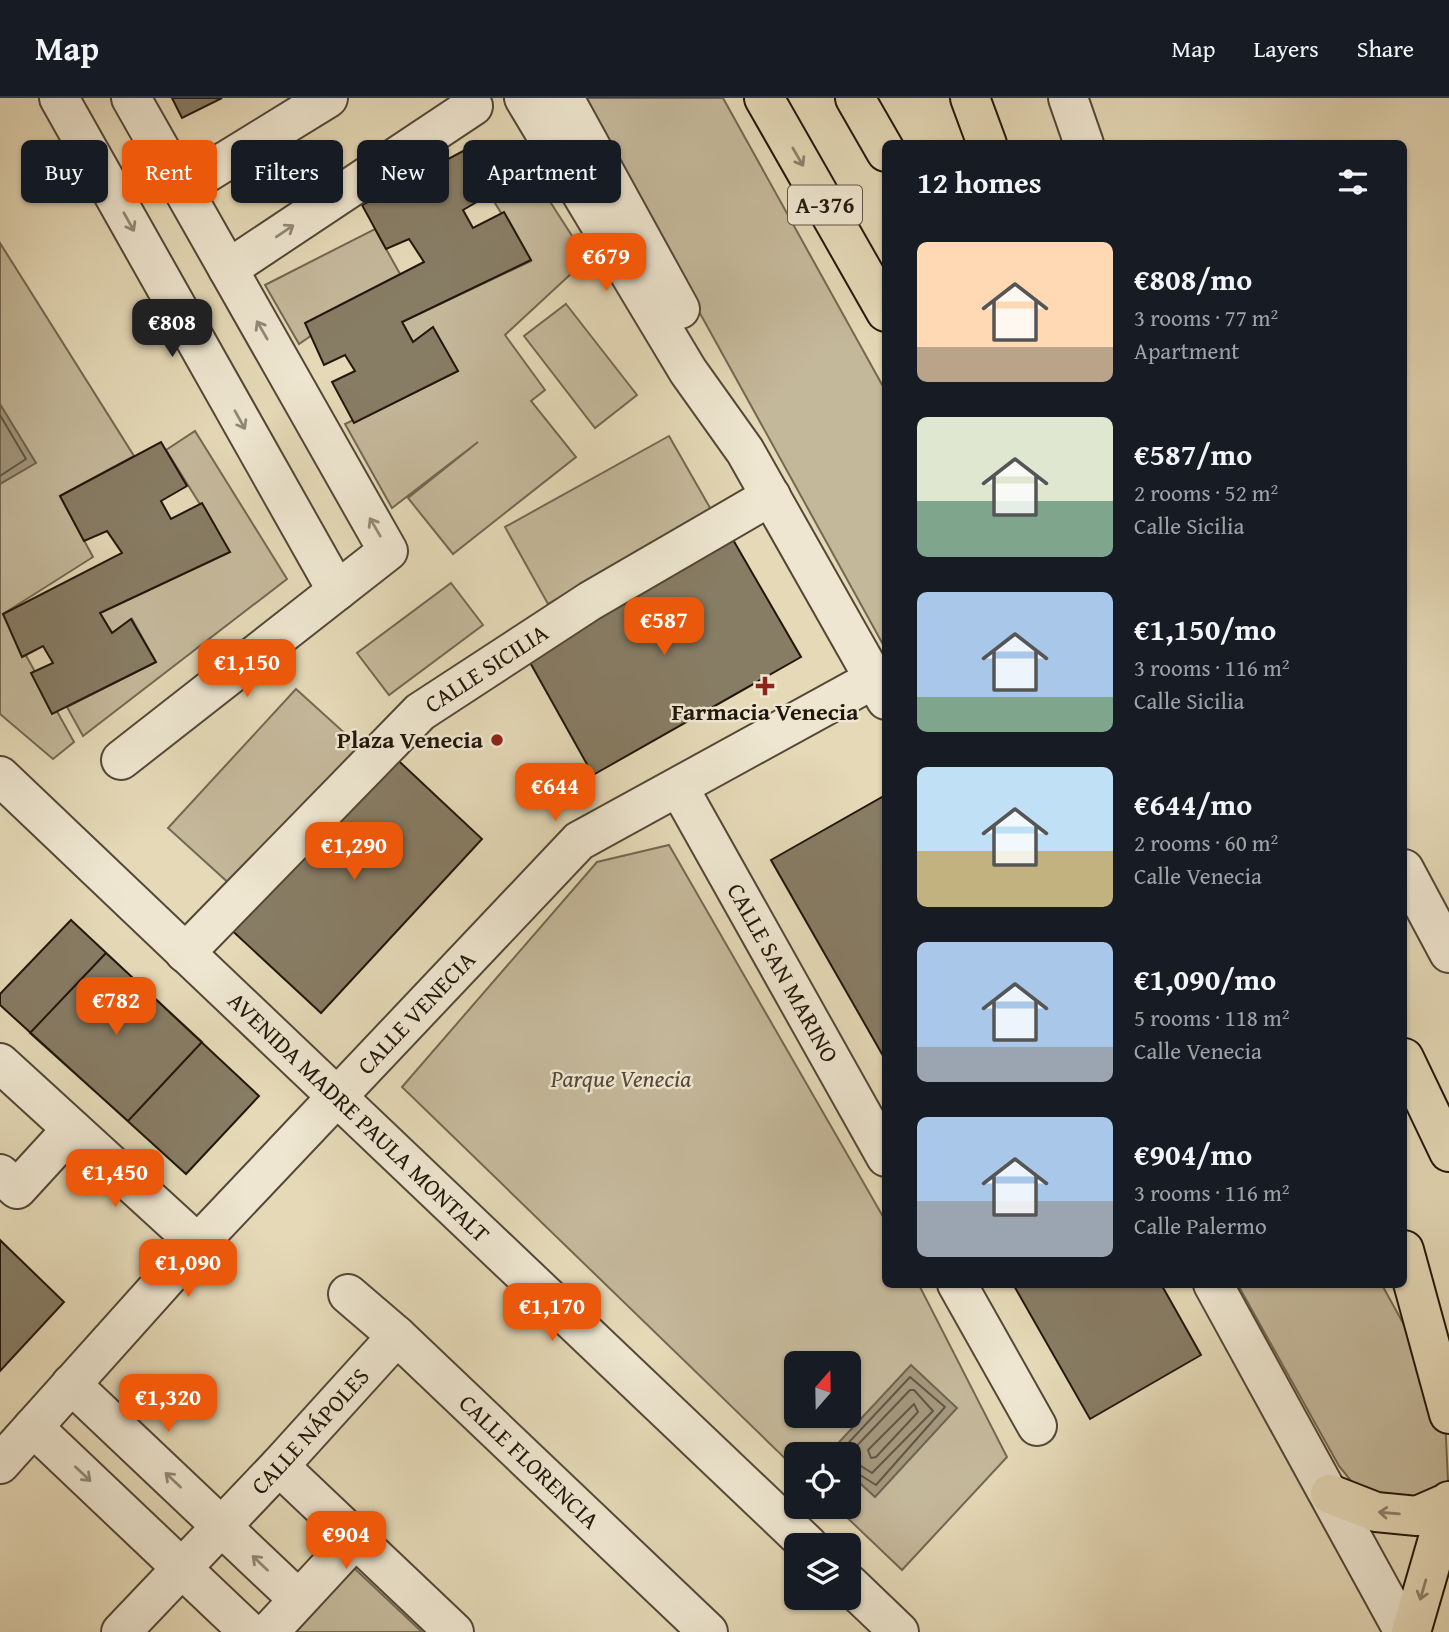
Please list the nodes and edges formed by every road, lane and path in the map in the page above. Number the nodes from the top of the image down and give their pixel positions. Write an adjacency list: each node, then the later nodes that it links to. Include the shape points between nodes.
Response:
1 (59, 98): 23 (street, one-way to 23)
2 (131, 98): 13 (street)
3 (328, 98): 17 (street)
4 (469, 98): 19 (street, one-way to 4, via 473,106)
5 (524, 98): 12 (street)
6 (545, 98): 12 (street)
7 (564, 98): 21 (street, via 707,359)
8 (764, 98): 20 (highway, A-376, one-way to 20)
9 (855, 98): 16 (highway)
10 (970, 98): 14 (highway)
11 (1068, 98): 15 (street)
12 (549, 139): 21 (street, via 688,371)
13 (155, 140)
14 (986, 140)
15 (1083, 140)
16 (882, 145)
17 (217, 166)
18 (191, 203): 19 (street)
19 (228, 269): 23 (street, one-way to 19, via 388,551)
20 (882, 305)
21 (745, 450): 22 (street)
22 (771, 496): 24 (street); 29 (street, CALLE SICILIA, via 590,601 420,712)
23 (337, 592): 25 (street)
24 (880, 690): 27 (street, CALLE VENECIA)
25 (121, 760)
26 (0, 776): 29 (street, AVENIDA MADRE PAULA MONTALT)
27 (679, 788): 33 (street, CALLE VENECIA, via 579,841); 35 (street, CALLE SAN MARINO)
28 (1407, 875): 30 (street)
29 (185, 953): 33 (street, AVENIDA MADRE PAULA MONTALT)
30 (1449, 953)
31 (0, 1063): 34 (street)
32 (1407, 1064): 36 (highway)
33 (337, 1098): 39 (street, CALLE VENECIA); 55 (street, AVENIDA MADRE PAULA MONTALT)
34 (72, 1129): 37 (street, via 18,1189); 39 (street)
35 (882, 1150)
36 (1449, 1152)
37 (4, 1184)
38 (1407, 1241): 44 (highway)
39 (198, 1244): 46 (street, CALLE VENECIA)
40 (1407, 1261): 47 (highway)
41 (959, 1288): 48 (street)
42 (1215, 1288): 52 (street)
43 (348, 1294): 45 (street, CALLE FLORENCIA)
44 (1449, 1322)
45 (397, 1336): 51 (street, CALLE NÁPOLES); 64 (street, CALLE FLORENCIA)
46 (71, 1384): 49 (street, CALLE VENECIA); 54 (street, one-way to 46)
47 (1449, 1414)
48 (1037, 1426)
49 (33, 1427): 50 (street, CALLE VENECIA); 57 (street, one-way to 57)
50 (0, 1464)
51 (279, 1466): 54 (street, CALLE NÁPOLES); 56 (street)
52 (1330, 1494): 53 (highway, one-way to 52, via 1417,1516 1377,1512); 66 (street)
53 (1449, 1501): 67 (highway, one-way to 67)
54 (223, 1527): 57 (street, CALLE NÁPOLES); 59 (street, one-way to 54)
55 (795, 1533)
56 (355, 1539): 59 (street); 63 (street)
57 (182, 1567): 60 (street, CALLE NÁPOLES); 61 (street)
58 (861, 1596): 65 (street)
59 (298, 1599): 62 (street)
60 (124, 1631)
61 (249, 1632)
62 (269, 1632)
63 (454, 1632)
64 (708, 1632)
65 (899, 1632)
66 (1404, 1632)
67 (1411, 1632)

